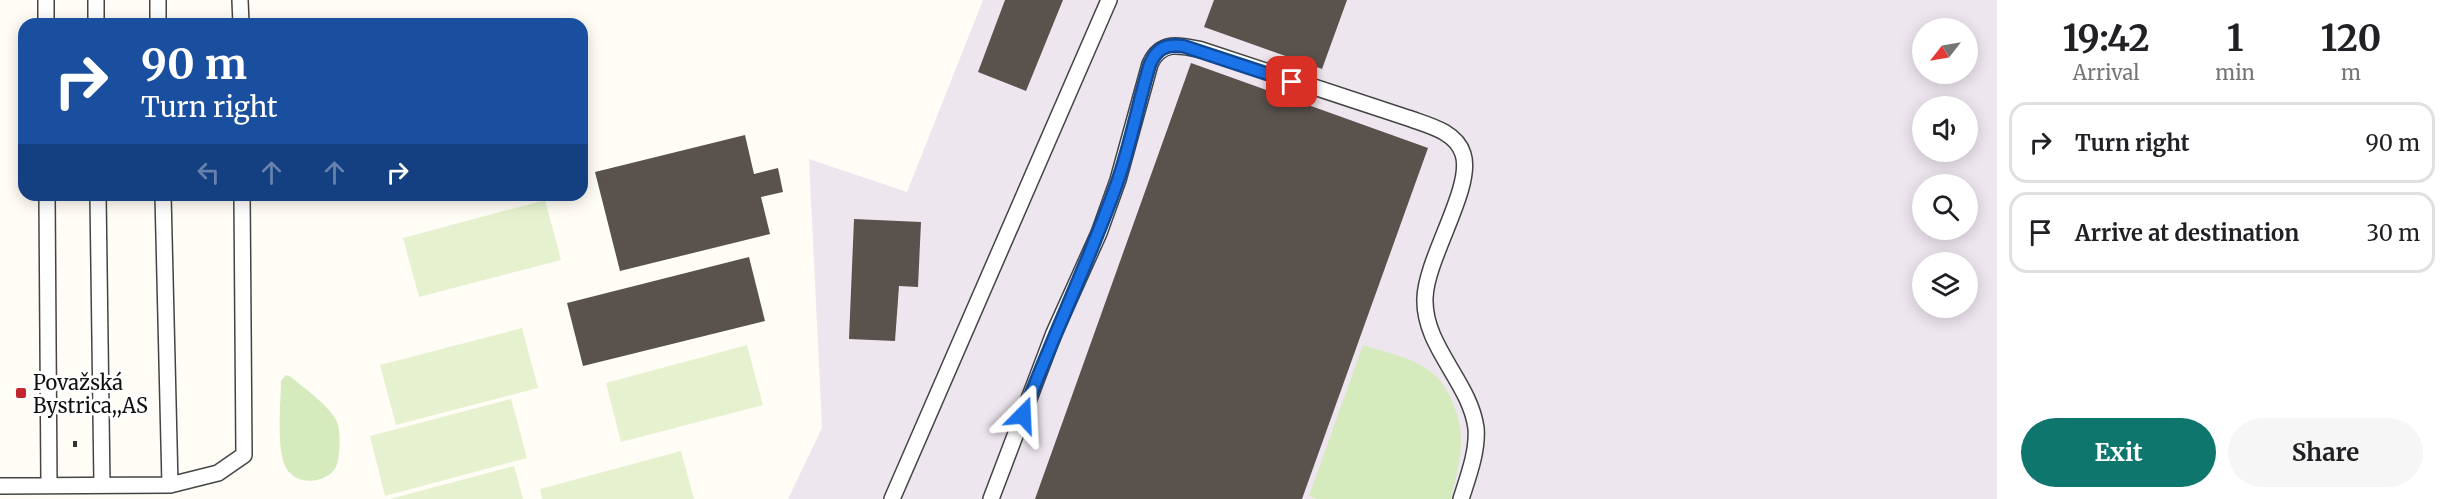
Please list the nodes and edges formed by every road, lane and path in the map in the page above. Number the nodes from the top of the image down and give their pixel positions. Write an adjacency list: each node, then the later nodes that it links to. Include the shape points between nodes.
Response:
1 (46, 0): 6 (lane)
2 (96, 0): 7 (lane)
3 (158, 0): 8 (lane)
4 (240, 0): 9 (lane)
5 (1109, 0): 20 (lane)
6 (46, 18)
7 (96, 18)
8 (158, 18)
9 (241, 18)
10 (47, 201): 17 (lane)
11 (98, 201): 18 (lane)
12 (163, 201): 16 (lane)
13 (242, 201): 16 (lane, via 244,455 218,473)
14 (75, 440): 15 (path)
15 (75, 447)
16 (170, 484): 18 (lane)
17 (49, 485): 18 (lane); 19 (lane)
18 (102, 485)
19 (0, 486)
20 (892, 499)
21 (991, 499): 22 (lane, via 1054,333 1119,180 1150,64 1158,51 1173,45 1202,50 1408,118 1441,131 1458,144 1465,162 1463,178 1438,246 1425,297 1429,325 1475,426 1474,452)
22 (1461, 499)

